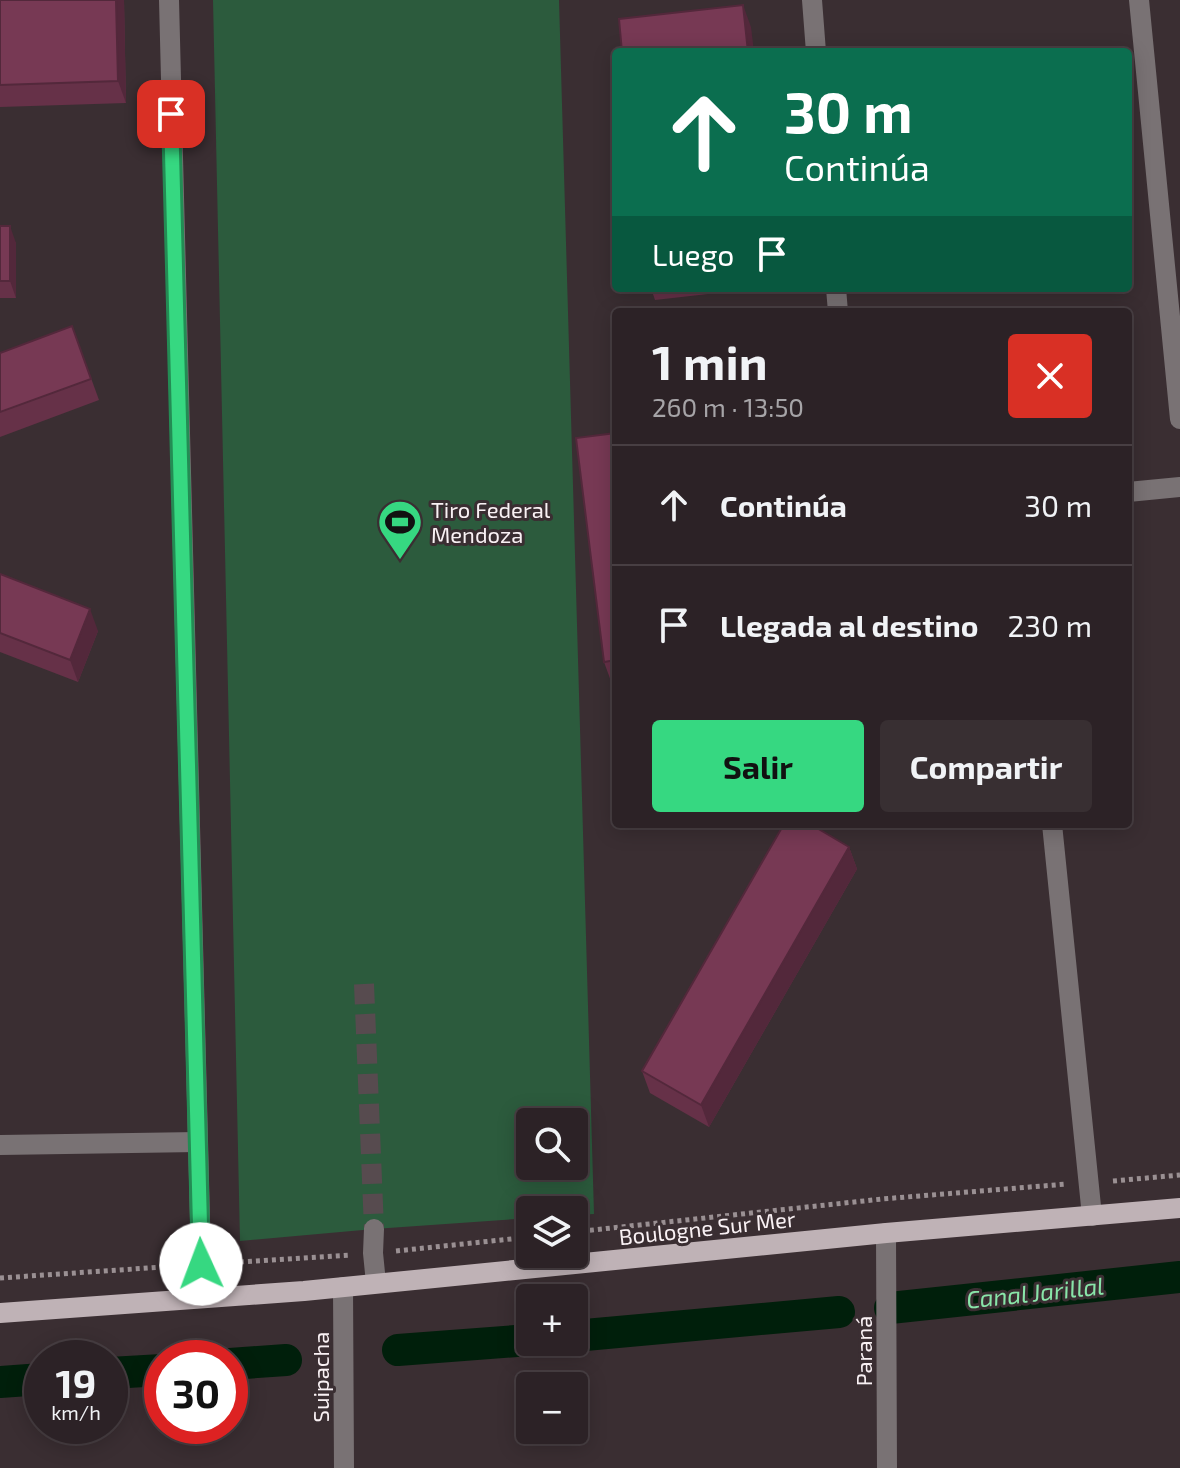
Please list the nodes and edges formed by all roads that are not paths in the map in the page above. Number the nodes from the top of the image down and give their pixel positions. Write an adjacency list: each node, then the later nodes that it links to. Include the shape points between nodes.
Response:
1 (169, 0): 9 (street)
2 (812, 0): 4 (street)
3 (1139, 0): 5 (street)
4 (816, 48)
5 (1180, 419)
6 (1180, 487): 7 (street)
7 (1132, 492)
8 (1052, 828): 12 (street)
9 (198, 1142): 10 (street); 17 (street)
10 (0, 1145)
11 (1180, 1208): 12 (main road, Boulogne Sur Mer)
12 (1092, 1216): 14 (main road, Boulogne Sur Mer)
13 (374, 1229): 15 (street)
14 (886, 1233): 15 (main road, Boulogne Sur Mer); 20 (street, Paraná)
15 (376, 1283): 16 (main road, Boulogne Sur Mer)
16 (343, 1287): 17 (main road, Boulogne Sur Mer); 19 (street, Suipacha)
17 (202, 1298): 18 (main road, Boulogne Sur Mer)
18 (0, 1313)
19 (344, 1468)
20 (887, 1468)

